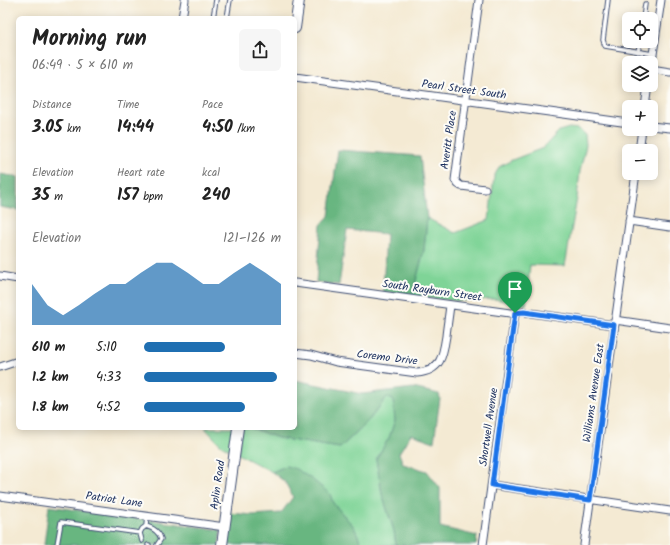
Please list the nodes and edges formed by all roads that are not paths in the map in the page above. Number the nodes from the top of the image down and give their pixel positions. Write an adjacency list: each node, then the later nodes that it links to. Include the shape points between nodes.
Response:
1 (185, 0): 10 (street)
2 (216, 0): 11 (lane)
3 (230, 0): 12 (lane)
4 (299, 0): 13 (street)
5 (479, 0): 20 (street, Averitt Place)
6 (608, 0): 15 (lane, via 604,46)
7 (661, 0): 16 (street)
8 (645, 4): 9 (lane)
9 (644, 12)
10 (182, 16)
11 (213, 16)
12 (227, 16)
13 (297, 16)
14 (639, 48): 15 (lane)
15 (638, 52): 16 (lane)
16 (653, 54)
17 (658, 70): 18 (street)
18 (670, 72)
19 (297, 77): 20 (street, Pearl Street South)
20 (466, 101): 21 (street, Pearl Street South); 25 (street, Averitt Place, via 455,180 461,186)
21 (622, 122)
22 (658, 127): 23 (street)
23 (670, 128)
24 (635, 180): 26 (street, Williams Avenue East)
25 (485, 189)
26 (629, 221): 27 (street); 33 (street, Williams Avenue East)
27 (670, 227)
28 (0, 276): 29 (street)
29 (16, 279)
30 (297, 283): 31 (street, South Rayburn Street)
31 (450, 305): 32 (street, South Rayburn Street); 35 (street, Coremo Drive, via 443,356 428,372 417,373 336,362)
32 (515, 313): 33 (street, South Rayburn Street); 39 (street, Shortwell Avenue)
33 (614, 322): 34 (street, South Rayburn Street); 41 (street, Williams Avenue East)
34 (670, 328)
35 (297, 353)
36 (16, 362): 37 (street)
37 (0, 367)
38 (238, 430): 45 (street, Aplin Road)
39 (492, 485): 41 (street); 51 (street, Shortwell Avenue)
40 (0, 496): 43 (street, Patriot Lane)
41 (590, 500): 42 (street); 52 (street, Williams Avenue East)
42 (670, 511)
43 (147, 516): 44 (lane); 45 (street, Patriot Lane)
44 (146, 526): 46 (lane); 48 (lane, via 159,534)
45 (225, 527): 50 (street, Aplin Road)
46 (140, 533): 47 (lane); 49 (lane, via 60,522)
47 (142, 541)
48 (159, 544)
49 (57, 545)
50 (222, 545)
51 (483, 545)
52 (584, 545)

